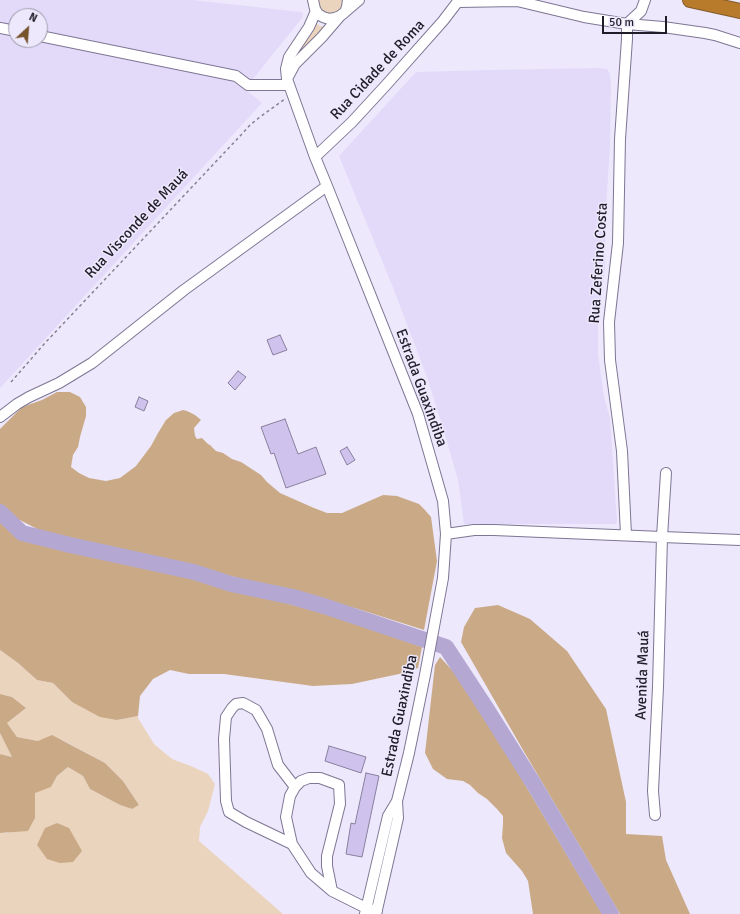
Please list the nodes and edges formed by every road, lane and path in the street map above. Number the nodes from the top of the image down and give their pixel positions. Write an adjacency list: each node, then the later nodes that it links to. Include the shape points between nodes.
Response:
1 (306, 0): 7 (street)
2 (348, 0): 9 (street)
3 (359, 0): 9 (street)
4 (645, 0): 10 (street, via 641,11)
5 (690, 0): 8 (highway)
6 (458, 1): 10 (street, via 517,1); 14 (street, Rua Cidade de Roma, via 387,84)
7 (315, 7): 9 (street, via 323,17 329,19); 13 (street, via 309,27 289,57 286,69)
8 (740, 11)
9 (342, 14): 13 (street, via 295,64)
10 (627, 24): 12 (street, via 710,34); 20 (street, Rua Zeferino Costa, via 620,139 618,243 609,322 610,360 622,451)
11 (48, 38): 13 (street, via 236,76 248,85)
12 (740, 43)
13 (289, 86): 14 (street, Estrada Guaxindiba); 16 (path, Rua Visconde de Mauá, via 45,343)
14 (315, 157): 15 (street, Estrada Guaxindiba)
15 (327, 186): 17 (street, via 184,290 92,364 23,401); 19 (street, Estrada Guaxindiba, via 418,414 443,501)
16 (12, 382)
17 (0, 417)
18 (666, 473): 21 (street, Avenida Mauá)
19 (446, 534): 20 (street, via 494,530); 24 (street, Estrada Guaxindiba, via 443,578 434,629)
20 (626, 535): 21 (street)
21 (662, 537): 22 (street); 25 (street, Avenida Mauá)
22 (740, 540)
23 (295, 787): 26 (street, via 290,796 286,817); 26 (street, via 278,765 267,730 256,710 243,704 236,704 226,717 224,738 226,801 229,812); 27 (street, via 309,778 320,778 339,785 340,804 327,856)
24 (397, 801): 28 (street, Estrada Guaxindiba, via 388,816); 29 (street, Estrada Guaxindiba, via 398,818)
25 (655, 814)
26 (292, 844): 27 (street, via 311,873)
27 (332, 891): 28 (street)
28 (365, 911): 29 (street)
29 (377, 913)

